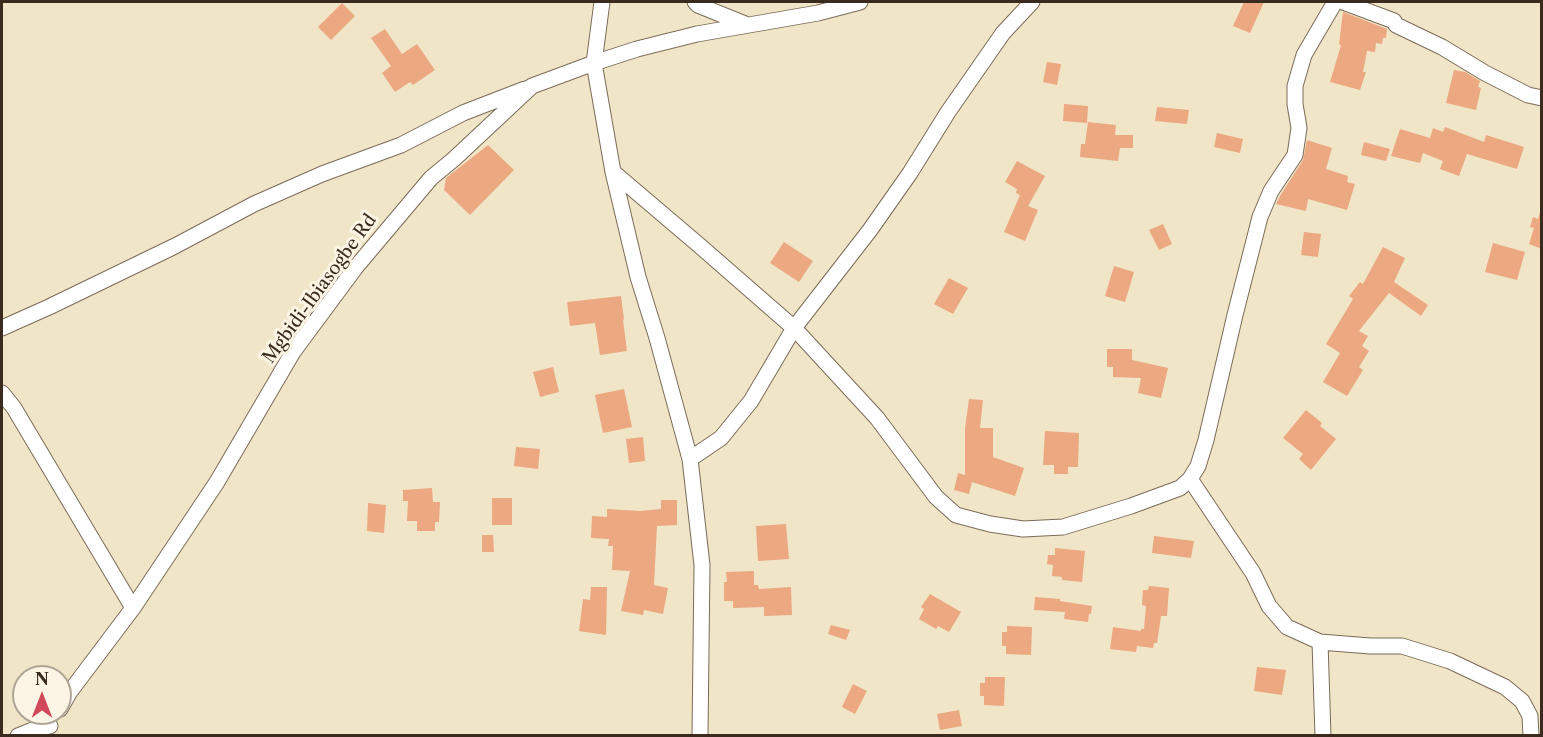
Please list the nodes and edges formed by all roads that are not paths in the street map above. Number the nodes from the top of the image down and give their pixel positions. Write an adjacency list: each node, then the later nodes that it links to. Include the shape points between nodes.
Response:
1 (602, 2): 8 (street)
2 (695, 2): 7 (street)
3 (860, 2): 7 (street, Mgbidi-Ibiasogbe Rd)
4 (1032, 2): 13 (street, via 1003,33 870,230)
5 (1335, 2): 16 (street, via 1304,55 1295,86 1299,128 1295,155 1271,191 1260,217 1206,440)
6 (1343, 2): 10 (street, via 1394,21 1528,95)
7 (745, 24): 8 (street, Mgbidi-Ibiasogbe Rd, via 647,46)
8 (594, 63): 9 (street, Mgbidi-Ibiasogbe Rd); 11 (street)
9 (532, 86): 12 (street, via 463,113 401,145 264,200); 17 (street, Mgbidi-Ibiasogbe Rd, via 431,178 356,267 293,352 217,482)
10 (1542, 98)
11 (613, 172): 13 (street); 15 (street, via 638,277)
12 (2, 328)
13 (794, 328): 15 (street, via 751,401 721,438); 16 (street, via 877,418 936,497 956,515 1023,530 1063,527 1163,495)
14 (2, 393): 17 (street)
15 (690, 459): 22 (street, via 702,565)
16 (1190, 479): 18 (street, via 1253,573 1269,606 1287,627)
17 (133, 608): 19 (street, Mgbidi-Ibiasogbe Rd)
18 (1320, 642): 23 (street); 24 (street, via 1402,646 1450,661 1505,687 1522,701 1530,716)
19 (72, 689)
20 (51, 725): 21 (street)
21 (18, 735)
22 (700, 735)
23 (1323, 735)
24 (1531, 735)

